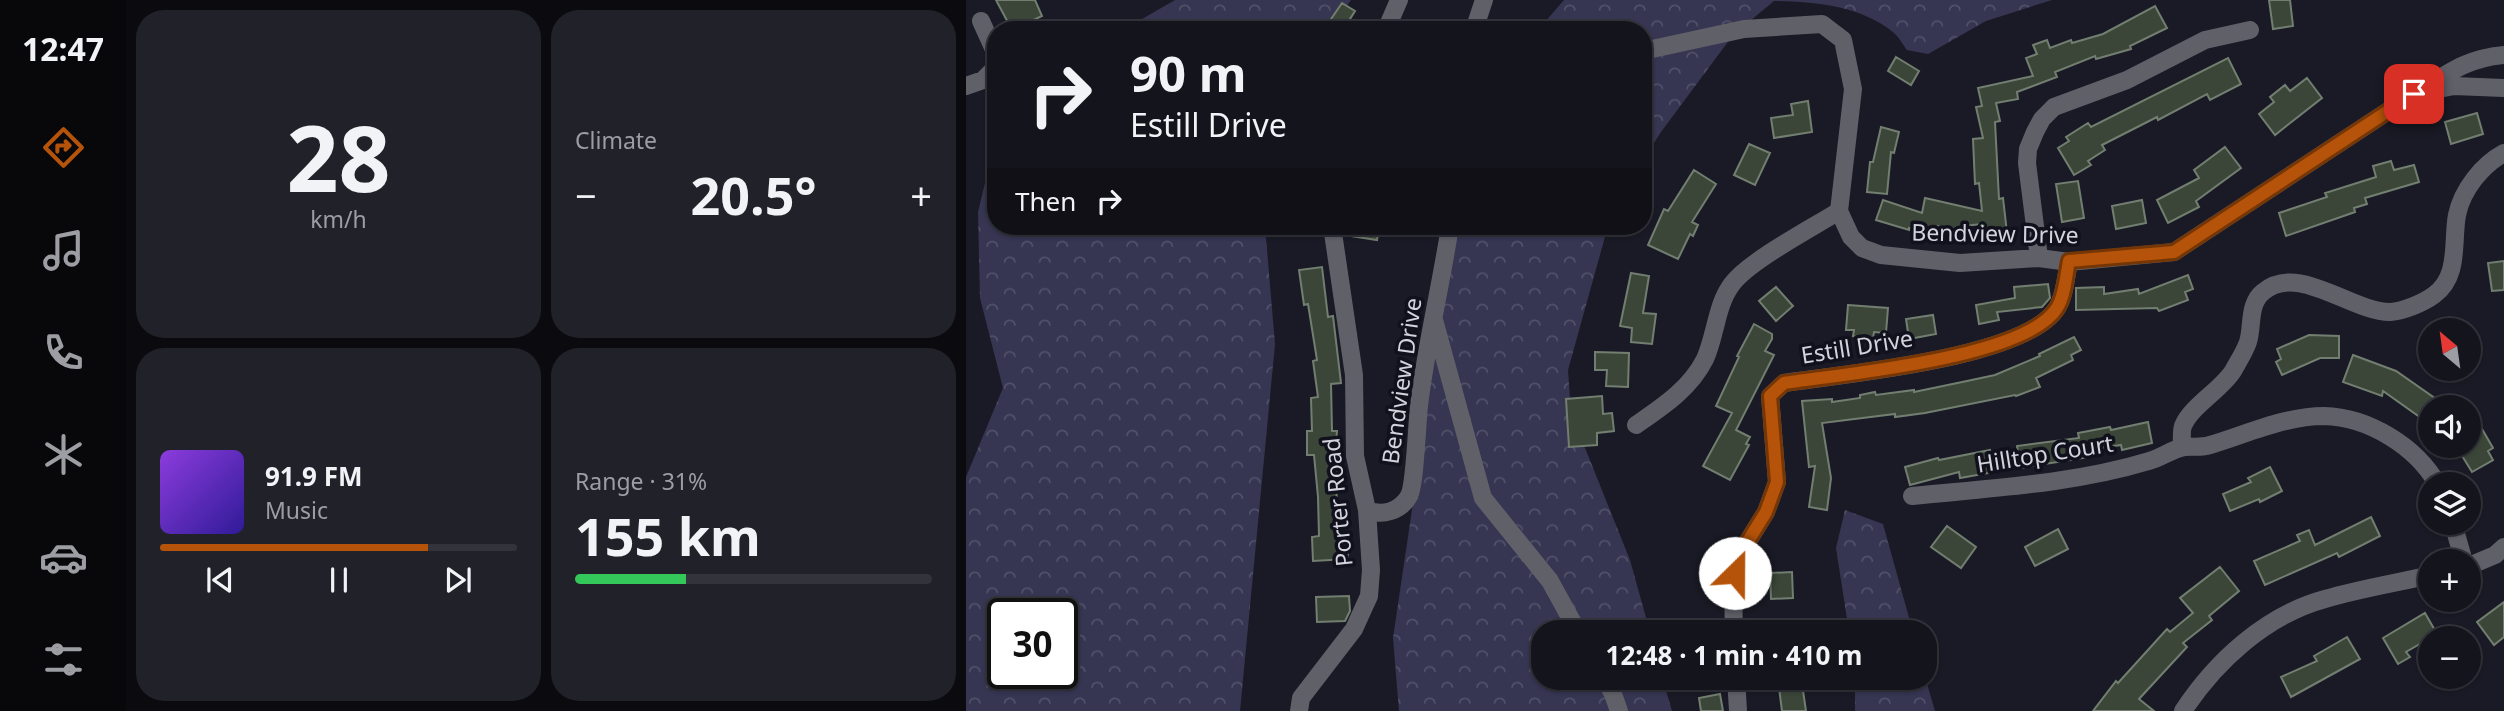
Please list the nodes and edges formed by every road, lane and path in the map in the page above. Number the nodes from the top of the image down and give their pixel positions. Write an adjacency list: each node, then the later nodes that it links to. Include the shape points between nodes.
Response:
1 (1399, 0): 4 (street)
2 (1485, 0): 5 (street)
3 (981, 21): 7 (street)
4 (1390, 21)
5 (1477, 21)
6 (2250, 30): 18 (street, via 2205,40 2127,80 2054,107 2042,119 2028,149 2027,163)
7 (987, 34)
8 (1652, 49): 15 (street, via 1744,29 1822,24 1843,40 1853,89)
9 (2504, 55): 13 (street, via 2466,62)
10 (987, 76): 11 (street)
11 (966, 86)
12 (2504, 88): 13 (street, Bendview Drive, via 2454,86)
13 (2414, 94): 19 (street, Bendview Drive, via 2174,252)
14 (2504, 153): 22 (street, via 2472,181 2457,214 2452,269 2438,292 2421,303 2391,312 2365,308 2313,286 2293,283 2262,292 2253,307 2248,342 2232,372 2183,427)
15 (1839, 211): 18 (street, Bendview Drive, via 1851,237 1881,256 1961,263); 21 (street, via 1732,283 1705,358 1690,383)
16 (1333, 235): 25 (street, Porter Road, via 1354,375 1354,456)
17 (1448, 235): 20 (street, Bendview Drive)
18 (2039, 258): 19 (street, Bendview Drive)
19 (2069, 261): 30 (street, Estill Drive, via 2059,306 2020,336 1967,354 1784,383 1770,396 1777,482 1766,512 1737,559)
20 (1434, 320): 25 (street, Bendview Drive, via 1409,496 1385,513); 29 (street, via 1483,498 1550,581)
21 (1636, 425)
22 (2182, 447): 23 (street, via 2206,447 2295,418 2326,416 2393,438 2416,455); 24 (street, Hilltop Court, via 2151,461 2089,475)
23 (2428, 472)
24 (1912, 496)
25 (1367, 510): 33 (street, Porter Road, via 1369,596 1354,629 1301,698)
26 (2504, 547): 27 (street)
27 (2481, 561)
28 (2418, 578): 36 (street, via 2323,599 2284,615 2246,640)
29 (1571, 620)
30 (1733, 620)
31 (1612, 690): 34 (street)
32 (1737, 690): 35 (street)
33 (1299, 711)
34 (1619, 711)
35 (1738, 711)
36 (2183, 711)

